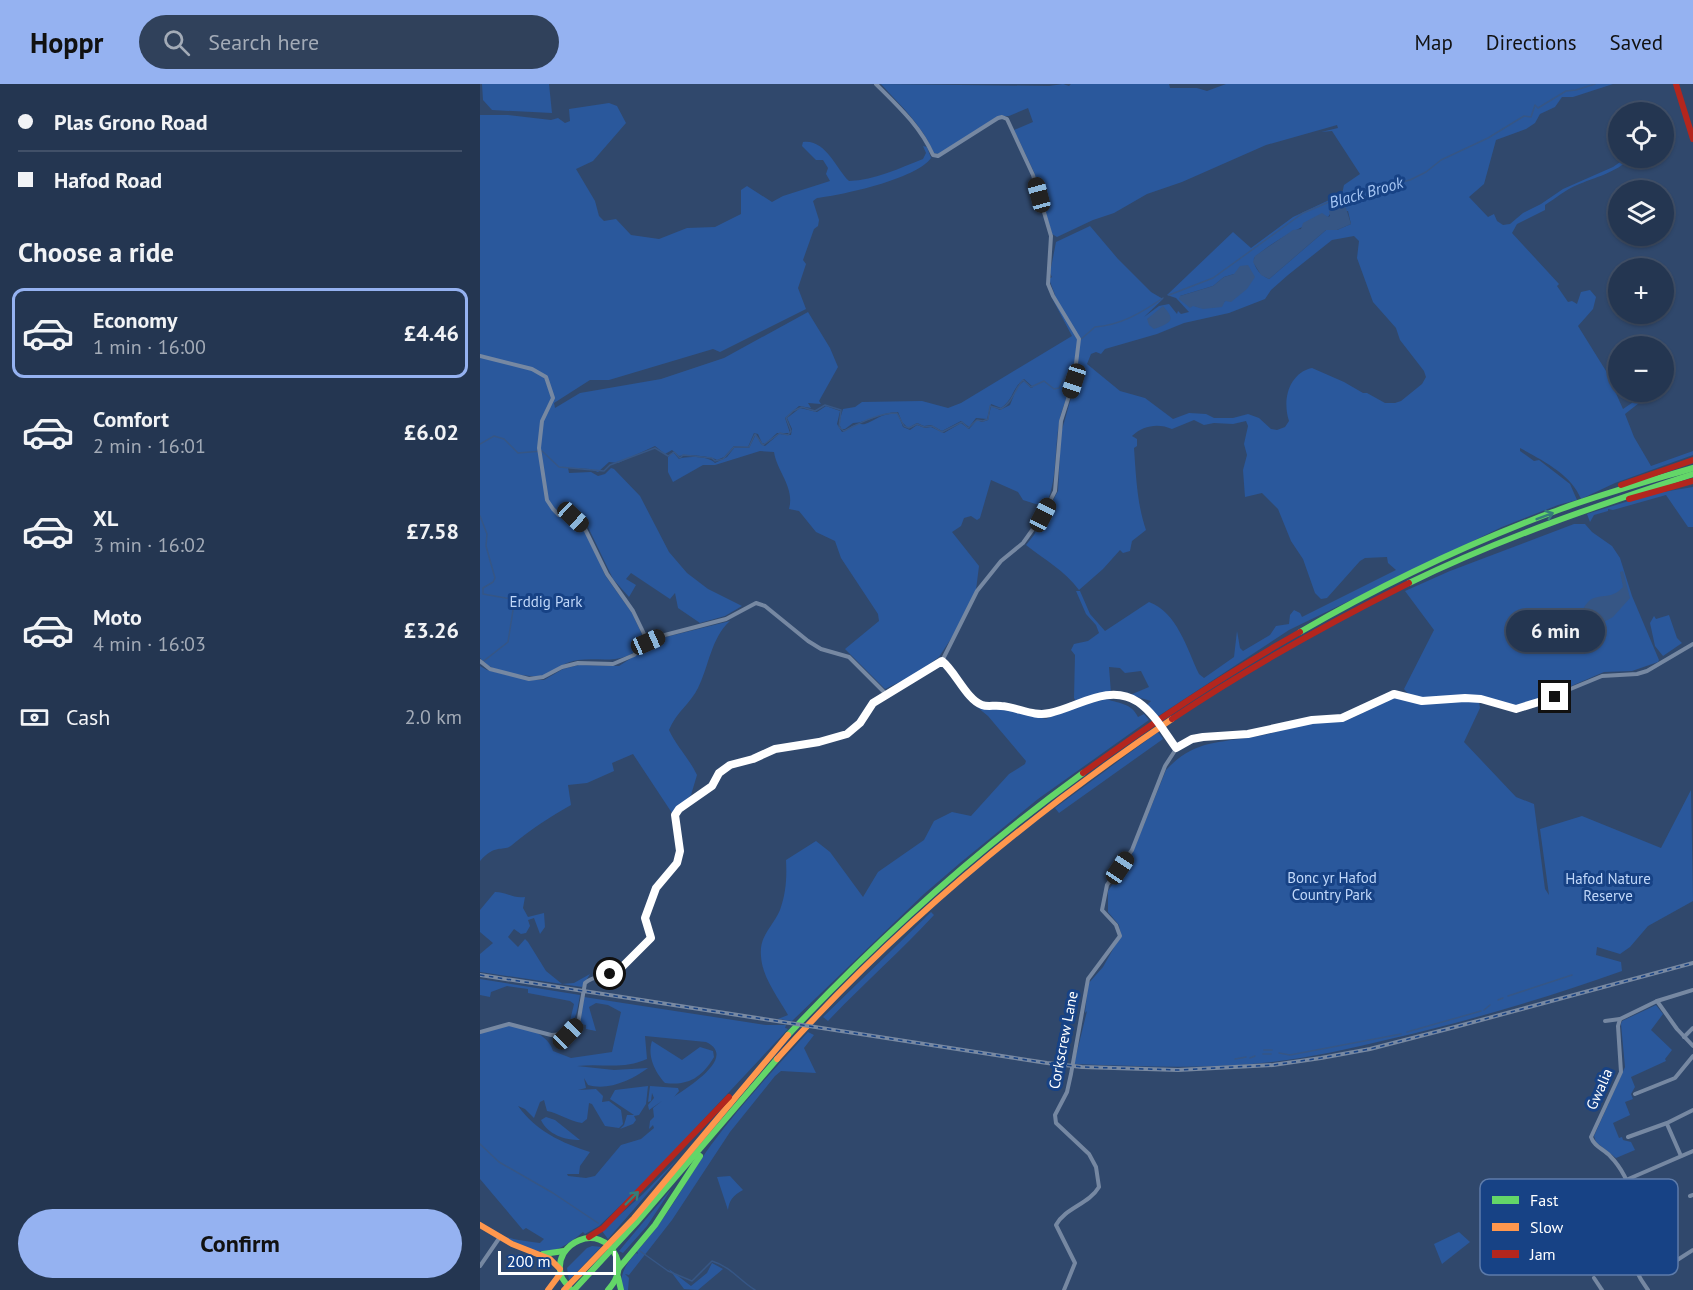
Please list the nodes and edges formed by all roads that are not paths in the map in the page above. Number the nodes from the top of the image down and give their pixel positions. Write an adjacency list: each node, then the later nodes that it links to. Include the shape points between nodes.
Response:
1 (876, 84): 13 (street, via 912,120 938,156 998,118 1007,119 1033,175 1052,236 1048,284 1079,339 1074,381 1061,421 1055,491 1023,543 1001,561 978,591)
2 (1676, 84): 3 (main road)
3 (1693, 139)
4 (480, 356): 11 (street, via 532,369 546,377 553,398 542,421 539,452 548,500 559,515 573,517 584,527)
5 (1693, 460): 9 (main road, via 1612,488)
6 (1693, 468): 9 (main road)
7 (1693, 474): 10 (main road)
8 (1693, 481): 10 (main road)
9 (1600, 496): 25 (main road, one-way to 9, via 877,945 965,866 1076,777 1195,694 1298,631 1381,587 1482,541)
10 (1591, 507): 28 (main road, via 1482,548 1391,590 1293,642 1101,767 1000,846 903,930 817,1015)
11 (648, 642): 14 (street, via 624,661 578,663 529,679 490,669); 15 (street, via 726,619 756,603 814,645 849,657)
12 (1693, 645): 16 (street, via 1637,674 1602,676 1522,709 1481,699 1422,701 1394,694 1342,718 1312,720 1248,734 1203,737)
13 (942, 661): 15 (street); 16 (street, via 982,705 1019,708 1035,715 1084,700 1123,696 1138,702 1151,714)
14 (482, 662)
15 (886, 694): 22 (street, via 873,703 847,734 775,749 730,765 719,773 712,786 679,809 675,815 680,851 677,863 656,888 645,918 651,938 621,968 591,979 583,988 578,1024 568,1034 551,1035 509,1024)
16 (1176, 748): 54 (street, Corkscrew Lane, via 1132,850 1107,885 1102,910 1120,936 1088,979 1071,1074 1056,1112 1055,1120 1089,1154 1099,1187 1057,1223 1075,1263)
17 (1693, 990): 18 (street)
18 (1657, 1001): 19 (street); 23 (street)
19 (1620, 1019): 20 (street); 34 (street, Gwalia, via 1621,1072 1592,1131 1592,1142 1613,1159)
20 (1605, 1021)
21 (1693, 1028): 23 (street)
22 (480, 1032)
23 (1684, 1037): 24 (street)
24 (1693, 1046)
25 (769, 1056): 38 (main road, one-way to 25, via 664,1166); 39 (main road)
26 (1693, 1056): 27 (street, via 1675,1078)
27 (1635, 1094)
28 (732, 1110): 39 (main road); 45 (main road, via 655,1224)
29 (1693, 1110): 30 (street)
30 (1667, 1124): 31 (street); 33 (street)
31 (1628, 1137)
32 (1693, 1151): 33 (street)
33 (1681, 1156): 35 (street)
34 (1625, 1179)
35 (1628, 1179)
36 (480, 1225): 37 (main road)
37 (500, 1237): 42 (main road); 44 (street)
38 (589, 1237): 41 (main road); 45 (main road, via 614,1250)
39 (615, 1243): 51 (main road)
40 (1693, 1250): 43 (street)
41 (564, 1251): 42 (main road); 46 (main road)
42 (534, 1252): 46 (main road, via 553,1261)
43 (1678, 1260)
44 (480, 1266)
45 (619, 1268): 48 (main road)
46 (560, 1271): 50 (main road); 51 (main road)
47 (1639, 1275): 56 (street)
48 (618, 1276): 52 (main road); 53 (main road)
49 (1594, 1278): 55 (street)
50 (549, 1290)
51 (568, 1290)
52 (608, 1290)
53 (621, 1290)
54 (1064, 1290)
55 (1602, 1290)
56 (1648, 1290)

